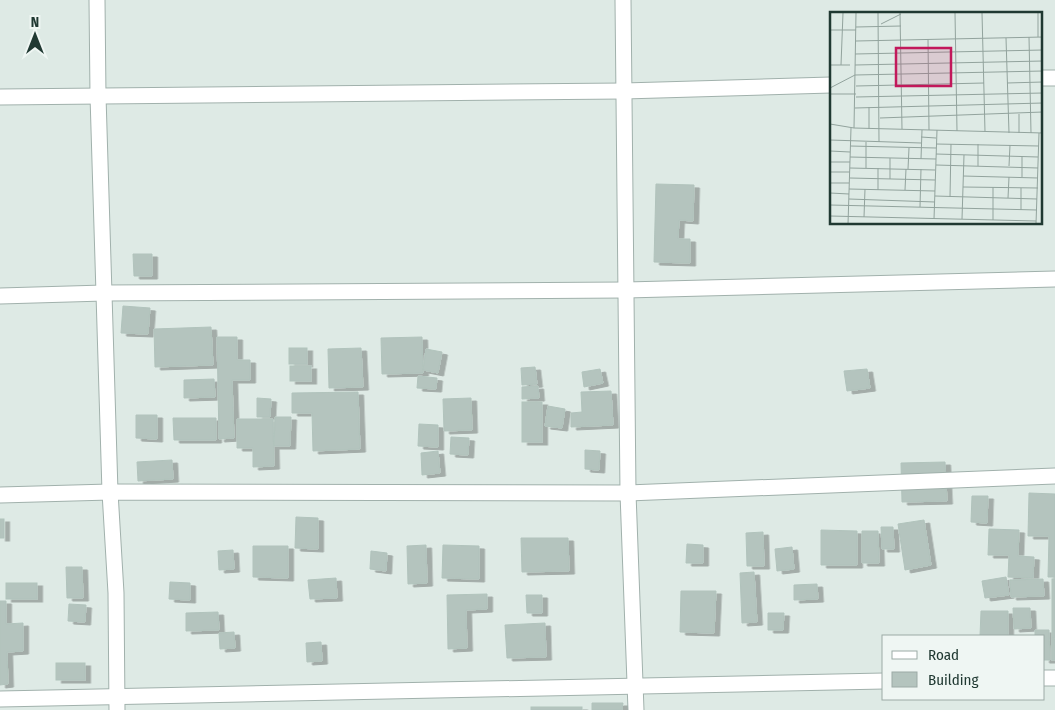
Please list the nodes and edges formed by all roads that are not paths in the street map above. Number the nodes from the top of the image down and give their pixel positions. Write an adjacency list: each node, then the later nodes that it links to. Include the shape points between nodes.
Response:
1 (97, 0): 7 (street)
2 (623, 0): 6 (street)
3 (1042, 78): 4 (street)
4 (1055, 78)
5 (830, 84): 6 (street)
6 (624, 91): 7 (street); 10 (street)
7 (98, 96): 8 (street); 11 (street)
8 (0, 97)
9 (1055, 279): 10 (street)
10 (626, 290): 11 (street); 15 (street)
11 (104, 293): 12 (street); 14 (street)
12 (0, 296)
13 (1055, 476): 15 (street)
14 (110, 492): 15 (street); 16 (street); 20 (street, via 116,593)
15 (628, 494): 18 (street)
16 (0, 495)
17 (882, 682): 18 (street)
18 (635, 687): 20 (street); 21 (street)
19 (0, 699): 20 (street)
20 (117, 703)
21 (636, 710)

